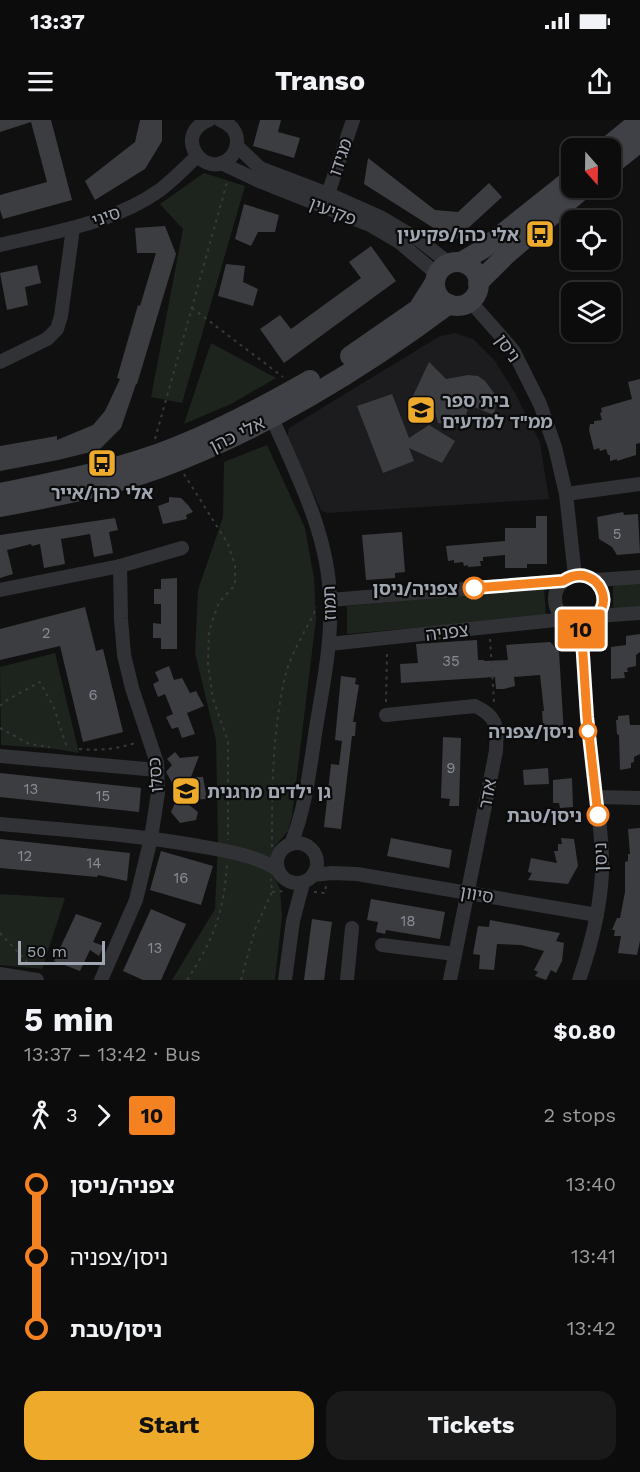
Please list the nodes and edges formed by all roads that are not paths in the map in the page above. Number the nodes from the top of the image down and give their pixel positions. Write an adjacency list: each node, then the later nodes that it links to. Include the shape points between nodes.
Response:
1 (207, 120): 8 (street, via 193,136)
2 (220, 120): 6 (street, פקיעין, via 232,127)
3 (353, 120): 11 (street, מגידו)
4 (636, 128): 5 (street); 7 (street)
5 (621, 138)
6 (237, 146): 9 (street); 11 (street, פקיעין, via 260,168)
7 (621, 150)
8 (197, 156): 9 (street, פקיעין, via 208,163); 13 (street, סיני, via 160,190 136,204)
9 (226, 165): 15 (street, פקיעין, via 370,225)
10 (561, 187): 15 (street, אלי כהן, via 483,249)
11 (328, 194): 15 (street, פקיעין, via 419,240)
12 (572, 198): 16 (street)
13 (73, 228): 14 (street, סיני); 19 (street, via 57,329 47,339)
14 (0, 245)
15 (445, 270): 16 (street, via 473,270); 18 (street, via 438,295); 22 (street, אלי כהן, via 418,309 366,347 221,427 150,457)
16 (478, 283): 17 (street)
17 (470, 301): 18 (street); 23 (street, ניסן, via 513,350 540,404)
18 (449, 304): 20 (street, אלי כהן, via 396,344)
19 (0, 362)
20 (272, 417): 24 (street, אלי כהן, via 176,462 114,483); 31 (street, תמוז, via 314,517)
21 (640, 484): 23 (street)
22 (0, 493)
23 (566, 494): 28 (street, ניסן)
24 (0, 507)
25 (182, 548): 26 (street)
26 (120, 566): 30 (street); 39 (street, כסלו, via 124,655)
27 (640, 577): 29 (street)
28 (569, 578): 29 (street, via 582,575); 31 (street); 34 (street, via 559,586 555,597 557,609)
29 (594, 580): 33 (street, via 604,602)
30 (0, 590)
31 (330, 600): 36 (street, תמוז)
32 (640, 613): 33 (street)
33 (597, 616): 35 (street)
34 (565, 619): 35 (street); 36 (street, צפניה)
35 (581, 624): 41 (street, ניסן)
36 (329, 644): 40 (street, תמוז)
37 (386, 715): 52 (street, אדר, via 475,706 487,711 495,722 496,751)
38 (0, 756): 39 (street)
39 (157, 770): 44 (street, כסלו, via 158,793)
40 (306, 796): 45 (street, תמוז); 47 (street, תמוז, via 305,827)
41 (596, 797): 42 (street); 53 (street, ניסן, via 602,873)
42 (640, 798)
43 (0, 824): 44 (street)
44 (151, 838): 46 (street); 60 (street, כסלו, via 136,900)
45 (281, 848): 46 (street); 47 (street, via 297,843); 48 (street)
46 (230, 852): 48 (street)
47 (312, 852): 49 (street, סיוון); 50 (street, via 317,867)
48 (274, 869): 51 (street)
49 (357, 874): 50 (street, סיוון, via 332,873); 52 (street, סיוון)
50 (313, 882): 51 (street); 55 (street)
51 (286, 886): 55 (street)
52 (468, 892): 53 (street, סיוון); 57 (street, אדר)
53 (597, 915): 64 (street, ניסן)
54 (352, 928): 62 (street)
55 (290, 936): 61 (street)
56 (382, 945): 57 (street)
57 (455, 954): 63 (street, אדר)
58 (0, 974): 59 (street)
59 (30, 979)
60 (101, 980)
61 (285, 980)
62 (347, 980)
63 (450, 980)
64 (579, 980)

